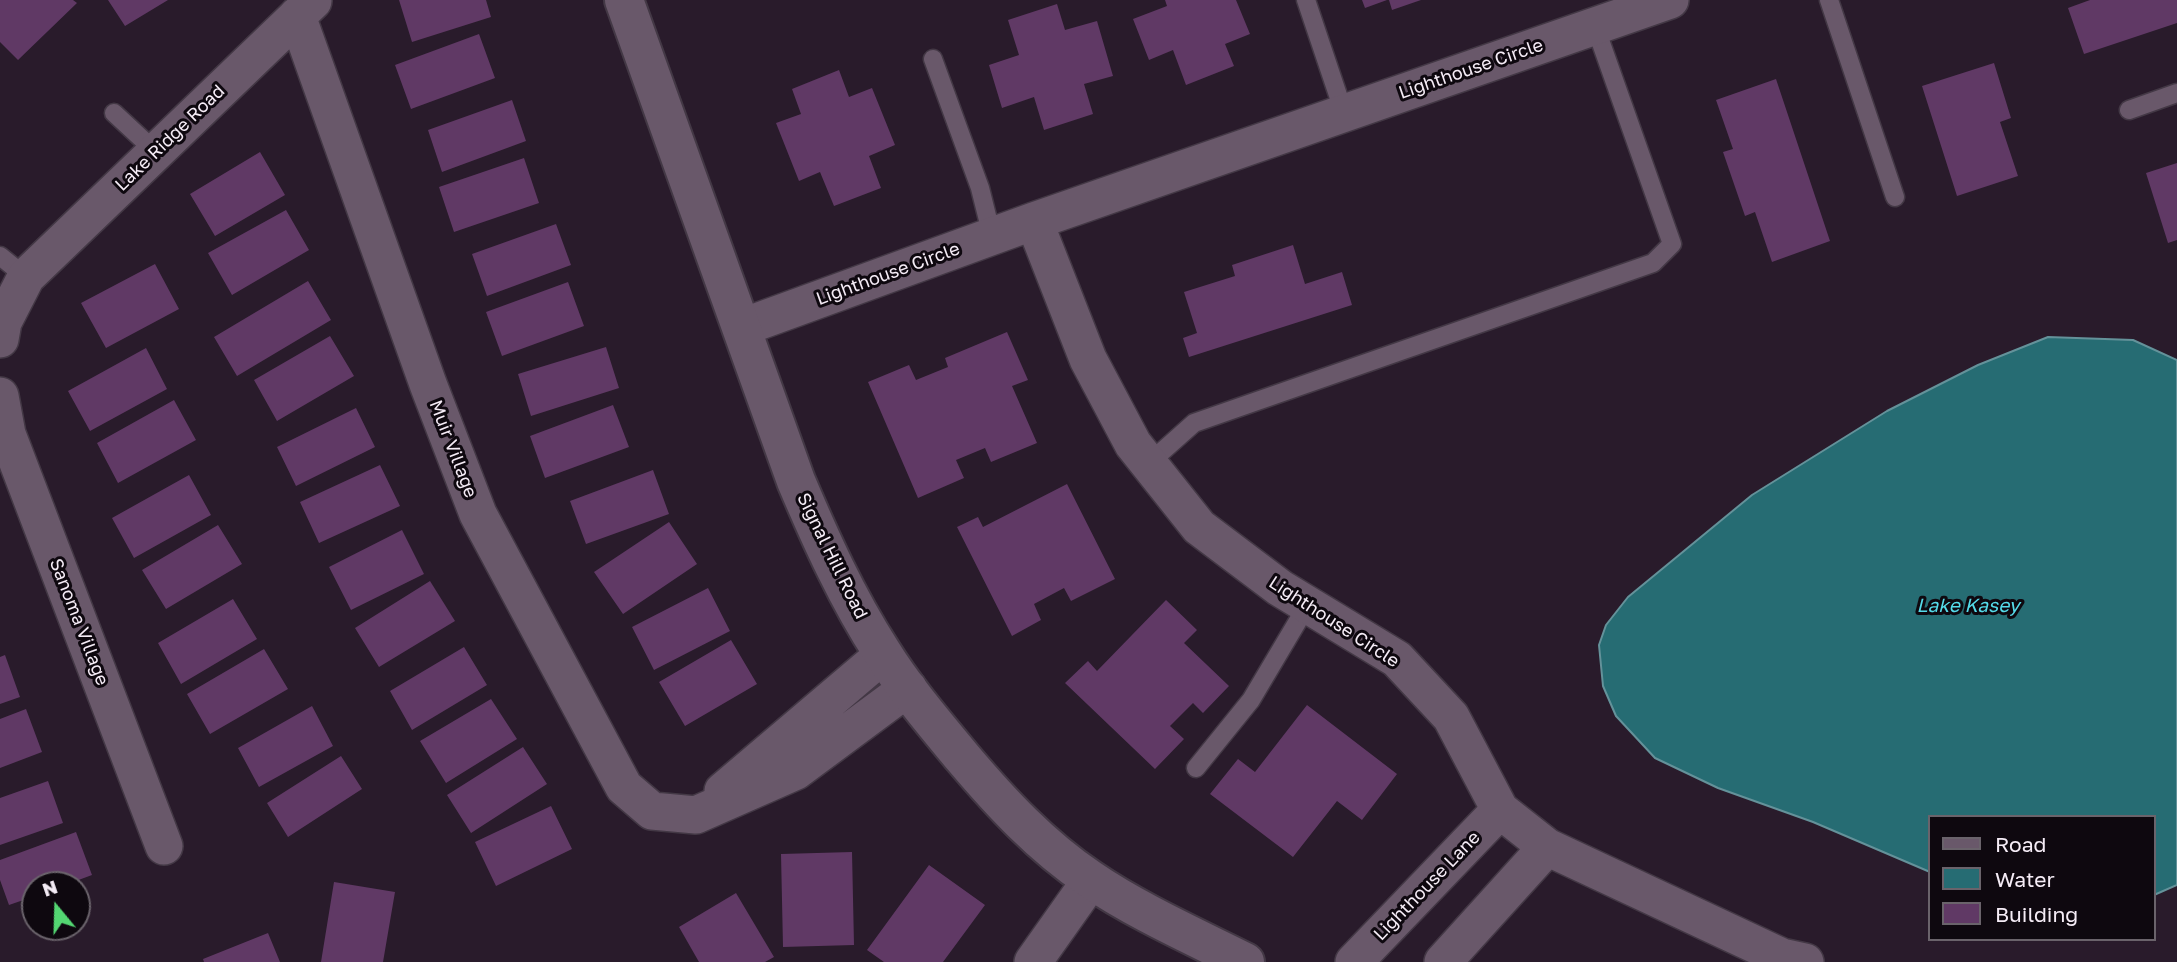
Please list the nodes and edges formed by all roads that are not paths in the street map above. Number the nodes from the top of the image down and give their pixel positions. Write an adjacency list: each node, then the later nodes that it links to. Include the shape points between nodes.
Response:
1 (624, 0): 17 (street, Signal Hill Road)
2 (1306, 0): 11 (lane)
3 (1670, 0): 6 (street, Lighthouse Circle)
4 (1829, 0): 13 (lane)
5 (298, 5): 12 (street, Lake Ridge Road); 26 (street, Muir Village, via 428,384 478,514 624,787 652,811)
6 (1595, 26): 11 (street, Lighthouse Circle); 20 (lane, via 1672,244 1653,263 1194,424)
7 (933, 59): 15 (lane, via 980,188)
8 (2177, 93): 9 (lane)
9 (2129, 110)
10 (114, 113): 12 (lane)
11 (1344, 113): 14 (street, Lighthouse Circle)
12 (156, 152): 16 (street, Lake Ridge Road)
13 (1895, 197)
14 (1034, 221): 15 (street, Lighthouse Circle); 20 (street, Lighthouse Circle, via 1088,359 1133,444)
15 (992, 236): 17 (street, Lighthouse Circle)
16 (13, 267): 18 (street)
17 (743, 327): 22 (street, Signal Hill Road, via 796,481 825,549)
18 (0, 339)
19 (0, 396): 27 (street, Sanoma Village, via 6,434)
20 (1149, 464): 21 (street, Lighthouse Circle, via 1199,527)
21 (1308, 604): 24 (lane, via 1251,700); 25 (street, Lighthouse Circle, via 1397,659 1451,717)
22 (883, 655): 23 (street, Signal Hill Road); 26 (street)
23 (908, 688): 26 (street, Muir Village, via 796,771); 29 (street, Signal Hill Road, via 995,796 1044,844)
24 (1196, 768)
25 (1500, 810): 28 (street, Lighthouse Circle); 32 (street, Lighthouse Lane)
26 (696, 815)
27 (164, 846)
28 (1546, 847): 33 (street); 34 (street, Lighthouse Circle, via 1782,957)
29 (1091, 880): 30 (street); 31 (street, Signal Hill Road)
30 (1033, 962)
31 (1245, 962)
32 (1354, 962)
33 (1443, 962)
34 (1805, 962)

